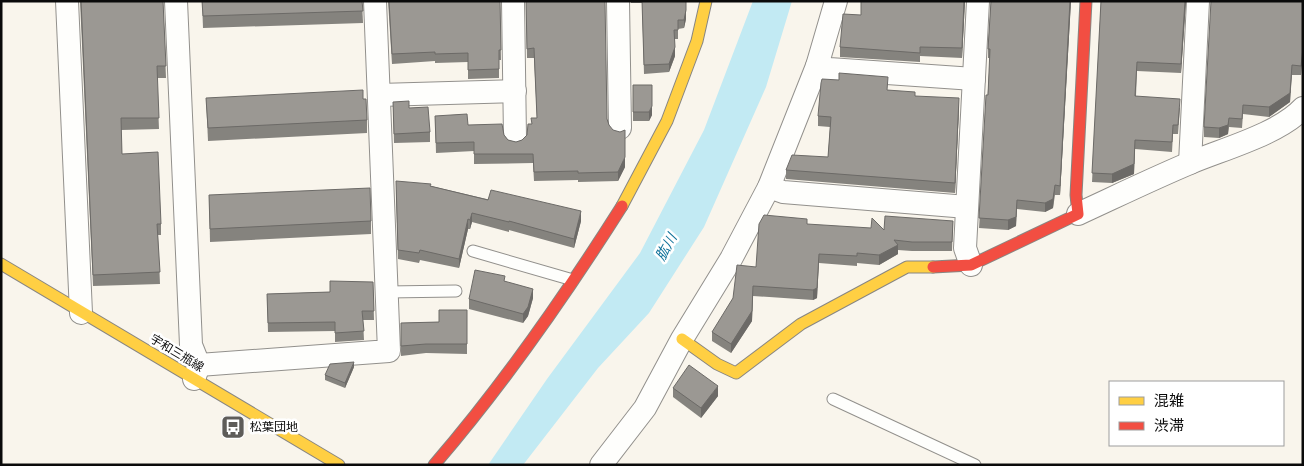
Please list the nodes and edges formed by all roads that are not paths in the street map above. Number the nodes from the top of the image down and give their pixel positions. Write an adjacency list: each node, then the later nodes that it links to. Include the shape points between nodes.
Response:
1 (67, 1): 28 (street)
2 (176, 1): 30 (street, via 191,345)
3 (375, 1): 14 (street)
4 (513, 1): 13 (street)
5 (618, 1): 16 (street)
6 (706, 1): 25 (street, via 697,41 667,121 625,201)
7 (836, 1): 11 (street)
8 (978, 1): 12 (street)
9 (1086, 1): 21 (street, via 1076,195)
10 (1198, 1): 18 (street)
11 (817, 66): 12 (street); 19 (street)
12 (974, 79): 20 (street)
13 (515, 91): 14 (street); 17 (street)
14 (379, 95): 27 (street)
15 (1303, 108): 18 (street, via 1294,118 1274,129)
16 (620, 128)
17 (515, 138)
18 (1190, 163): 21 (street)
19 (769, 187): 20 (street, via 783,192); 29 (street, via 731,259)
20 (967, 207): 24 (street, via 965,248)
21 (1078, 214): 24 (street)
22 (473, 251): 25 (lane)
23 (1, 264): 28 (street, 宇和三瓶線)
24 (971, 265): 29 (street, via 907,267 801,324 736,373 717,364)
25 (573, 280): 33 (street, via 471,422)
26 (456, 291): 27 (lane)
27 (387, 292): 30 (street, via 389,351)
28 (81, 312): 30 (street, 宇和三瓶線)
29 (682, 339): 34 (street, via 645,408)
30 (197, 372): 32 (street, 宇和三瓶線)
31 (833, 399): 35 (lane)
32 (339, 465)
33 (434, 465)
34 (601, 465)
35 (975, 465)

